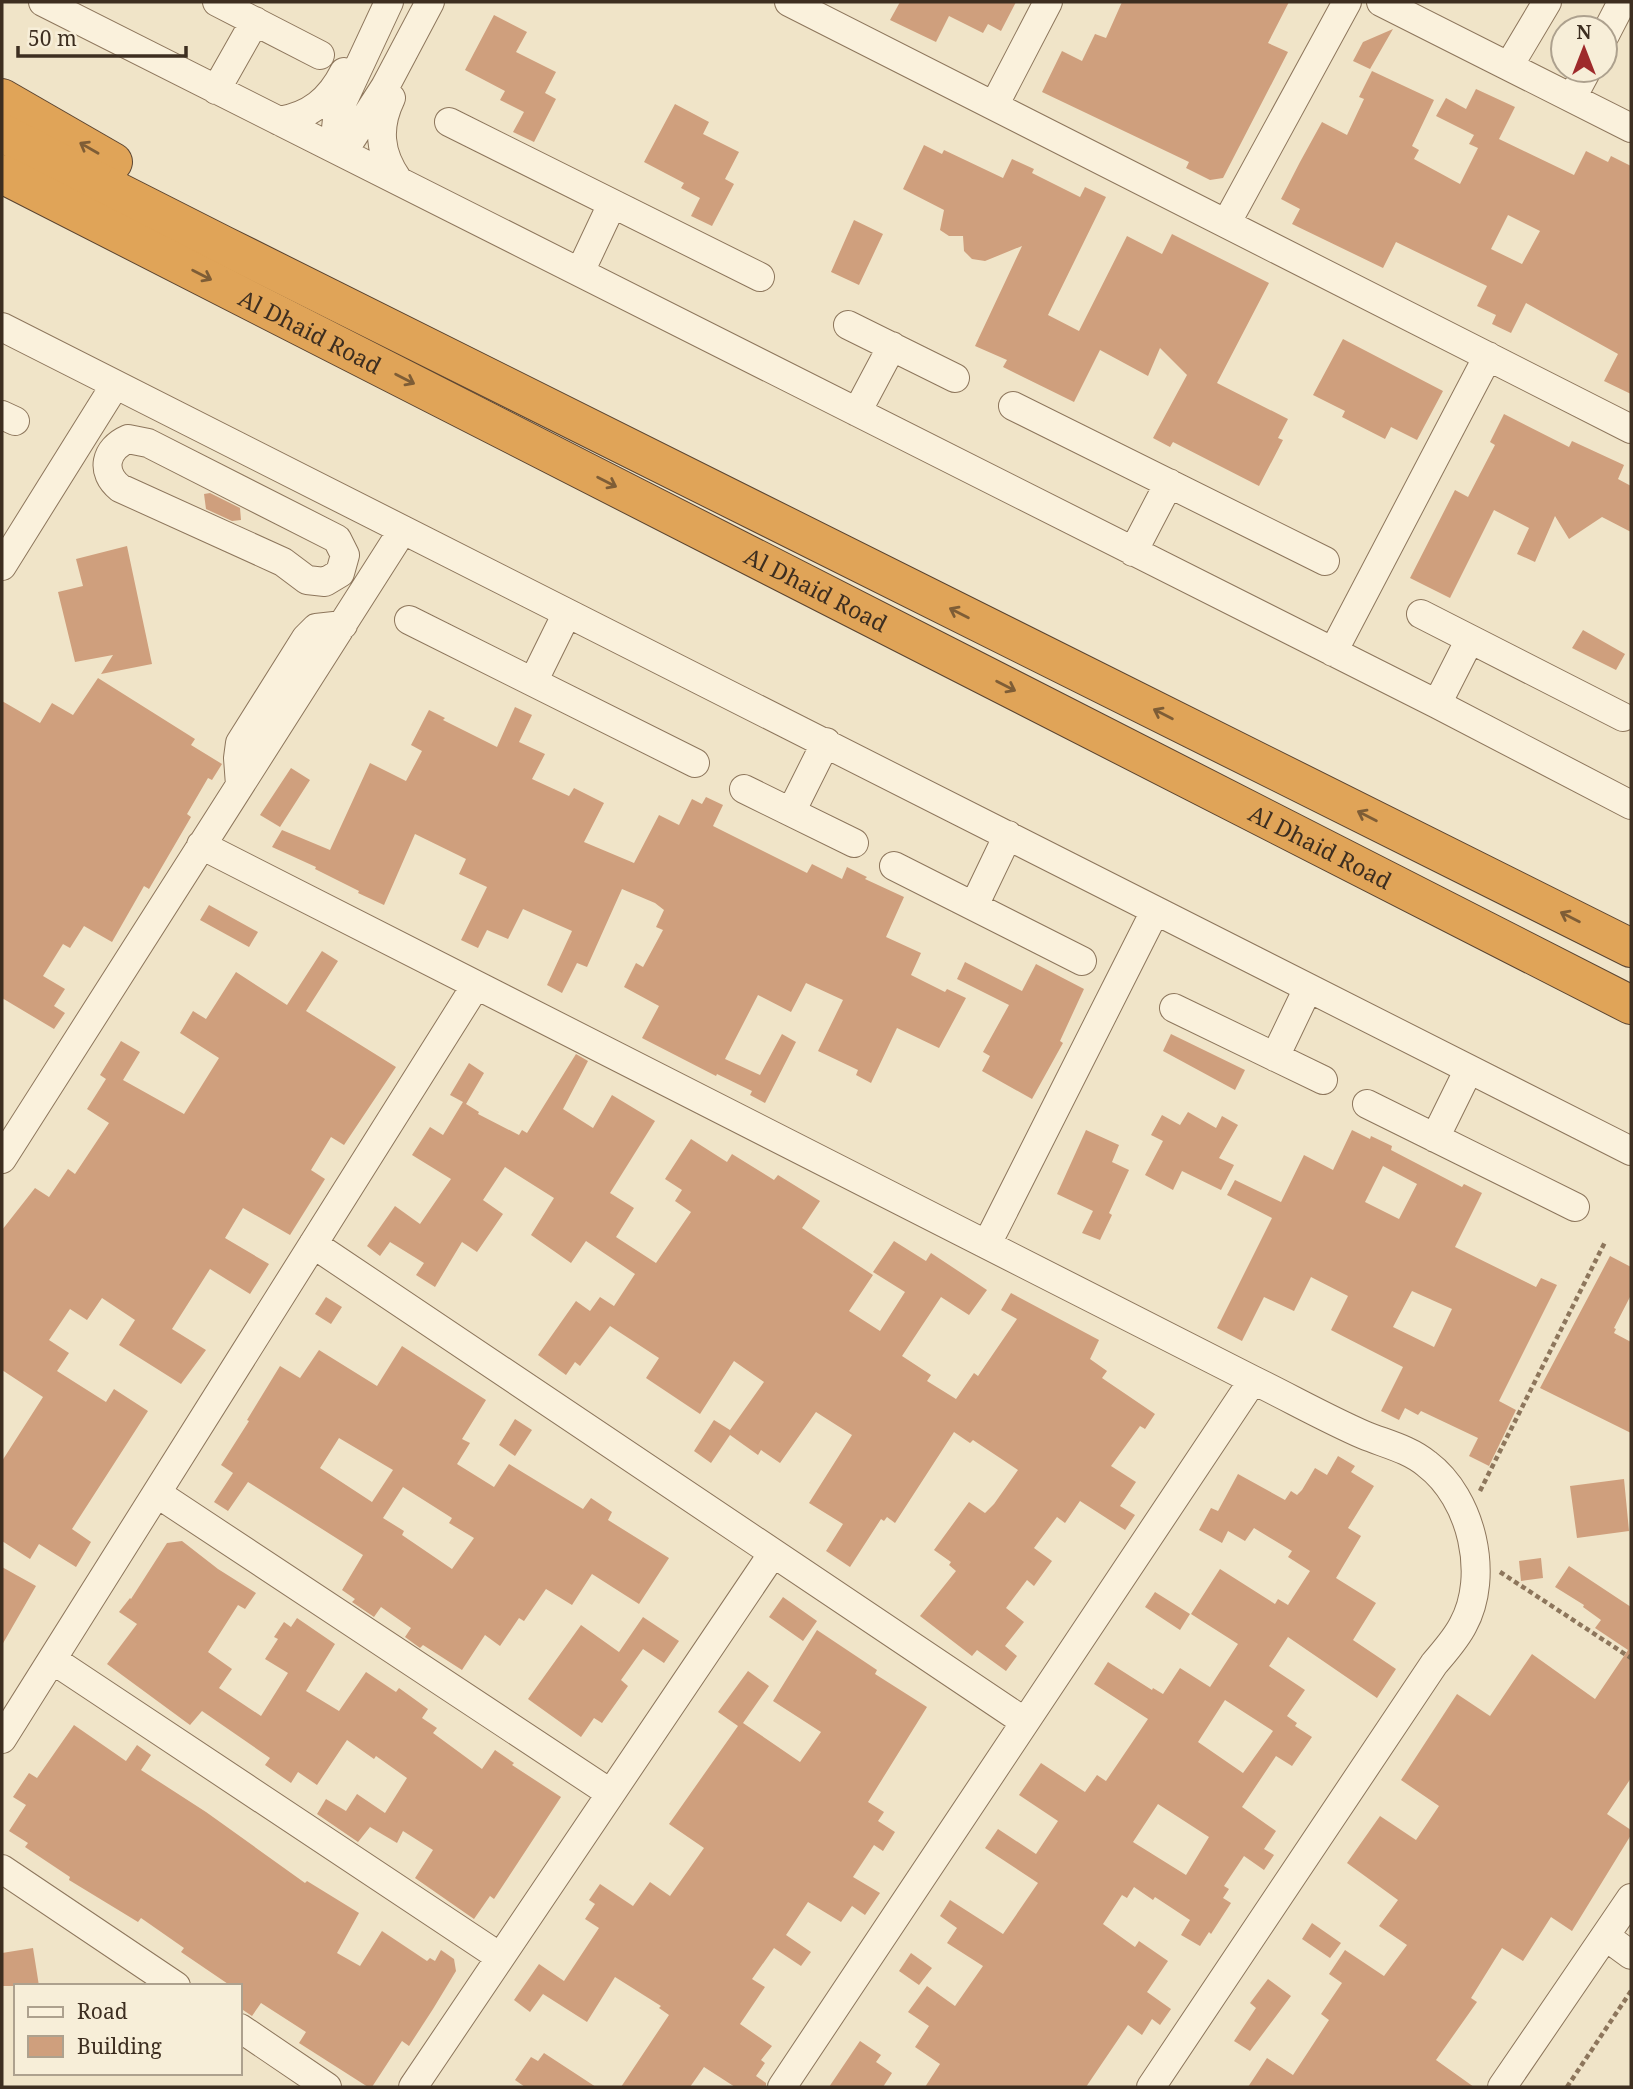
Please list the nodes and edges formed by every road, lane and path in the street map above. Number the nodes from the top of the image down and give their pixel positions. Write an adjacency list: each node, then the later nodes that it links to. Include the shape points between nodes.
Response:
1 (43, 2): 16 (street)
2 (217, 2): 10 (street)
3 (389, 2): 11 (street)
4 (430, 2): 13 (street)
5 (789, 2): 19 (street)
6 (1048, 2): 19 (street)
7 (1347, 2): 29 (street)
8 (1381, 2): 14 (street)
9 (1547, 2): 14 (street)
10 (254, 21): 12 (street); 16 (street)
11 (371, 39): 13 (street, via 383,52); 20 (street, via 326,100 304,115); 24 (street, via 341,105)
12 (320, 55)
13 (401, 58): 24 (street, via 363,124); 26 (street, via 402,72 381,124 386,159)
14 (1509, 66): 18 (street)
15 (1580, 84): 18 (street)
16 (216, 90): 20 (street)
17 (2, 98): 31 (highway, one-way to 17, via 152,186)
18 (1572, 98): 22 (street)
19 (995, 104): 29 (street)
20 (279, 121): 24 (street)
21 (449, 122): 28 (street)
22 (1631, 128)
23 (2, 132): 31 (highway, Al Dhaid Road)
24 (338, 150): 26 (street)
25 (2, 174): 30 (highway, Al Dhaid Road)
26 (398, 180): 32 (street)
27 (2, 204): 30 (highway, via 66,230)
28 (612, 204): 32 (street); 33 (street)
29 (1227, 222): 37 (street)
30 (141, 244): 75 (highway, Al Dhaid Road, one-way to 75)
31 (223, 245): 71 (highway, Al Dhaid Road, one-way to 31)
32 (580, 272): 41 (street)
33 (760, 277)
34 (849, 325): 36 (street)
35 (2, 327): 39 (street)
36 (892, 346): 38 (street); 41 (street)
37 (1488, 356): 43 (street); 56 (street)
38 (955, 378)
39 (115, 385): 42 (street); 51 (street)
40 (1013, 405): 45 (street)
41 (857, 412): 49 (street)
42 (178, 417): 44 (street); 46 (street)
43 (1631, 429)
44 (175, 456): 47 (street); 47 (street, via 128,439 110,452 108,472 120,488 283,562 307,580 333,579 344,564 342,546)
45 (1169, 483): 49 (street); 50 (street)
46 (327, 492): 47 (street); 48 (street)
47 (295, 517)
48 (402, 531): 52 (street); 67 (street)
49 (1133, 552): 56 (street)
50 (1325, 561)
51 (2, 566)
52 (567, 613): 57 (street); 60 (street)
53 (1420, 614): 55 (street)
54 (409, 620): 57 (street)
55 (1470, 639): 58 (street); 59 (street)
56 (1333, 652): 58 (street)
57 (533, 682): 61 (street)
58 (1437, 704): 63 (street)
59 (1623, 716)
60 (826, 742): 64 (street); 65 (street)
61 (695, 763)
62 (744, 789): 64 (street)
63 (1631, 805)
64 (791, 812): 66 (street)
65 (1008, 835): 69 (street); 70 (street)
66 (854, 843)
67 (201, 845): 73 (street); 83 (street)
68 (894, 866): 69 (street)
69 (974, 906): 72 (street)
70 (1155, 911): 74 (street); 87 (street)
71 (1631, 948)
72 (1082, 961)
73 (476, 985): 86 (street); 87 (street)
74 (1308, 988): 77 (street); 78 (street)
75 (1631, 1005)
76 (1174, 1008): 77 (street)
77 (1275, 1056): 79 (street)
78 (1469, 1069): 81 (street); 82 (street)
79 (1323, 1080)
80 (1367, 1104): 81 (street)
81 (1435, 1138): 84 (street)
82 (1631, 1151)
83 (2, 1159)
84 (1575, 1207)
85 (1605, 1242): 90 (path)
86 (313, 1244): 89 (street); 91 (street)
87 (987, 1244): 88 (street)
88 (1253, 1380): 90 (street, via 1407,1452 1436,1471 1449,1486); 94 (street)
89 (158, 1493): 93 (street); 96 (street)
90 (1467, 1537): 92 (path); 108 (street, via 1475,1589 1463,1625)
91 (772, 1553): 94 (street); 96 (street)
92 (1631, 1658)
93 (53, 1660): 95 (street); 101 (street)
94 (1026, 1722): 107 (street)
95 (2, 1739)
96 (610, 1793): 101 (street)
97 (2, 1869): 102 (street)
98 (1631, 1898): 99 (street)
99 (1605, 1937): 100 (street); 109 (street)
100 (1631, 1955)
101 (500, 1957): 106 (street)
102 (173, 1984)
103 (1631, 1991): 110 (path)
104 (242, 2029): 105 (street)
105 (327, 2087)
106 (413, 2087)
107 (782, 2087)
108 (1151, 2087)
109 (1502, 2087)
110 (1567, 2087)

